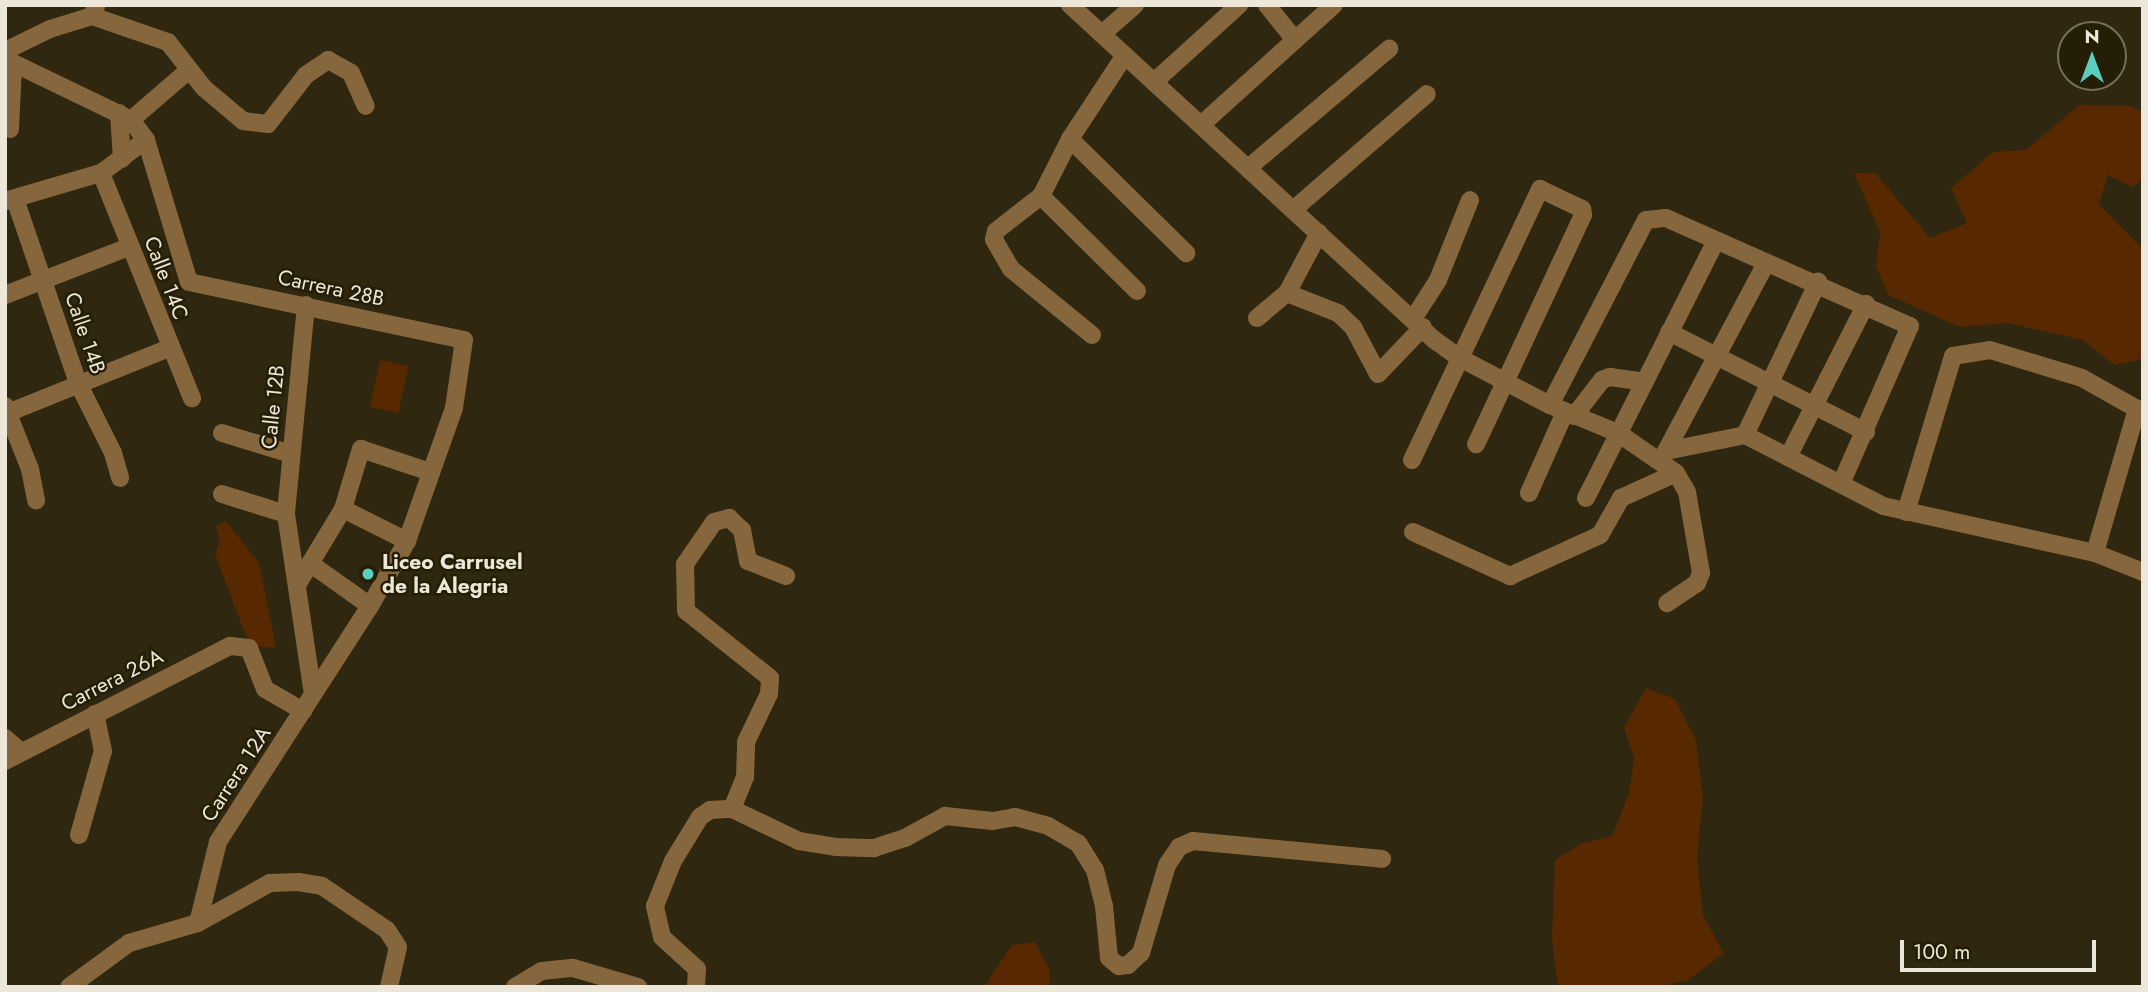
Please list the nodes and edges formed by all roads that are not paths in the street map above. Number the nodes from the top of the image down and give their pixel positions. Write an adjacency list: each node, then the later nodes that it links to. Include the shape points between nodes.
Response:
1 (1070, 5): 7 (street)
2 (1135, 5): 7 (street)
3 (1239, 5): 13 (street)
4 (1267, 5): 8 (street)
5 (1334, 5): 8 (street)
6 (94, 11): 11 (street, via 50,29); 12 (street, via 168,42)
7 (1102, 34): 10 (street)
8 (1295, 40): 17 (street)
9 (1389, 49): 22 (street)
10 (1125, 55): 13 (street); 19 (street)
11 (8, 58): 16 (street); 18 (street)
12 (189, 70): 15 (street, via 243,121 268,124 306,75 328,60 351,73); 16 (street)
13 (1154, 82): 17 (street)
14 (1427, 94): 27 (street)
15 (366, 106)
16 (125, 116): 20 (street); 21 (street)
17 (1201, 125): 22 (street)
18 (10, 129)
19 (1070, 139): 24 (street); 31 (street)
20 (146, 140): 21 (street); 39 (street, Carrera 28B, via 189,282)
21 (122, 159): 23 (street)
22 (1248, 168): 27 (street)
23 (101, 173): 25 (street); 30 (street, Calle 14C)
24 (1041, 196): 35 (street); 43 (street, via 996,231 995,247 1012,269)
25 (10, 200): 33 (street, Calle 14B)
26 (1470, 200): 41 (street)
27 (1293, 210): 28 (street)
28 (1319, 233): 36 (street); 41 (street)
29 (1716, 240): 32 (street); 42 (street); 55 (street, via 1666,218 1646,219)
30 (129, 247): 33 (street); 45 (street, Calle 14C)
31 (1186, 253)
32 (1766, 263): 34 (street); 47 (street)
33 (43, 280): 37 (street); 50 (street, Calle 14B)
34 (1818, 282): 38 (street); 51 (street)
35 (1137, 291)
36 (1287, 292): 40 (street); 41 (street, via 1338,313 1353,327 1378,374)
37 (5, 295)
38 (1866, 304): 53 (street); 56 (street, via 1911,331)
39 (306, 305): 44 (street, Carrera 28B); 61 (street, Calle 12B)
40 (1257, 318)
41 (1418, 323): 46 (street)
42 (1669, 332): 47 (street); 49 (street)
43 (1092, 335)
44 (464, 340): 65 (street, Carrera 12A, via 454,408)
45 (169, 348): 50 (street); 52 (street, Calle 14C)
46 (1458, 357): 48 (street); 48 (street, via 1540,188 1582,209 1583,215); 64 (street)
47 (1717, 358): 51 (street); 62 (street)
48 (1507, 380): 55 (street); 60 (street)
49 (1644, 382): 55 (street, via 1610,377); 58 (street)
50 (78, 383): 54 (street); 67 (street, Calle 14B, via 113,453)
51 (1769, 385): 53 (street); 59 (street)
52 (192, 398)
53 (1814, 406): 56 (street); 63 (street)
54 (6, 411): 72 (street, via 30,469)
55 (1563, 411): 58 (street); 69 (street)
56 (1866, 432): 68 (street)
57 (222, 433): 61 (street)
58 (1618, 433): 62 (street); 71 (street)
59 (1745, 435): 62 (street); 63 (street)
60 (1476, 444)
61 (291, 454): 75 (street, Calle 12B)
62 (1664, 456): 66 (street)
63 (1788, 457): 68 (street)
64 (1412, 460)
65 (430, 472): 73 (street, via 361,449); 77 (street, Carrera 12A)
66 (1676, 473): 76 (street, via 1621,498 1600,536 1510,576); 83 (street, via 1687,492 1701,573 1697,583)
67 (120, 478)
68 (1841, 484): 74 (street)
69 (1528, 493)
70 (222, 494): 75 (street)
71 (1586, 498)
72 (36, 499)
73 (343, 509): 77 (street); 79 (street)
74 (1906, 512): 78 (street); 78 (street, via 1953,356 1990,350 2082,379 2137,409)
75 (286, 514): 82 (street, Calle 12B)
76 (1413, 532)
77 (407, 541): 84 (street, Carrera 12A)
78 (2095, 553): 80 (street)
79 (310, 564): 82 (street); 84 (street)
80 (2143, 572)
81 (786, 576): 90 (street, via 748,561 742,530 729,518 714,522 685,564 686,611 770,678 769,694 746,742 746,777)
82 (297, 585): 85 (street, Calle 12B)
83 (1667, 603)
84 (370, 606): 85 (street, Carrera 12A)
85 (313, 694): 86 (street, Carrera 12A)
86 (303, 711): 87 (street, Carrera 26A, via 265,689 249,648 242,645 230,646); 93 (street, Carrera 12A, via 218,842)
87 (95, 714): 89 (street, Carrera 26A); 91 (street, via 103,751)
88 (5, 738): 89 (street)
89 (13, 756)
90 (732, 809): 92 (street, via 799,841 836,847 874,848 905,838 944,816 993,821 1015,817 1048,826 1078,843 1095,870 1109,958 1119,966 1128,965 1141,953 1167,865 1180,847 1193,841); 98 (street, via 710,810 700,817 661,885 655,906 662,937 697,969)
91 (79, 835)
92 (1382, 859)
93 (198, 923): 94 (street, via 129,943); 95 (street, via 270,883 322,886 387,930 398,947)
94 (69, 987)
95 (390, 987)
96 (515, 987): 97 (street, via 542,971 573,968)
97 (638, 987)
98 (696, 987)

